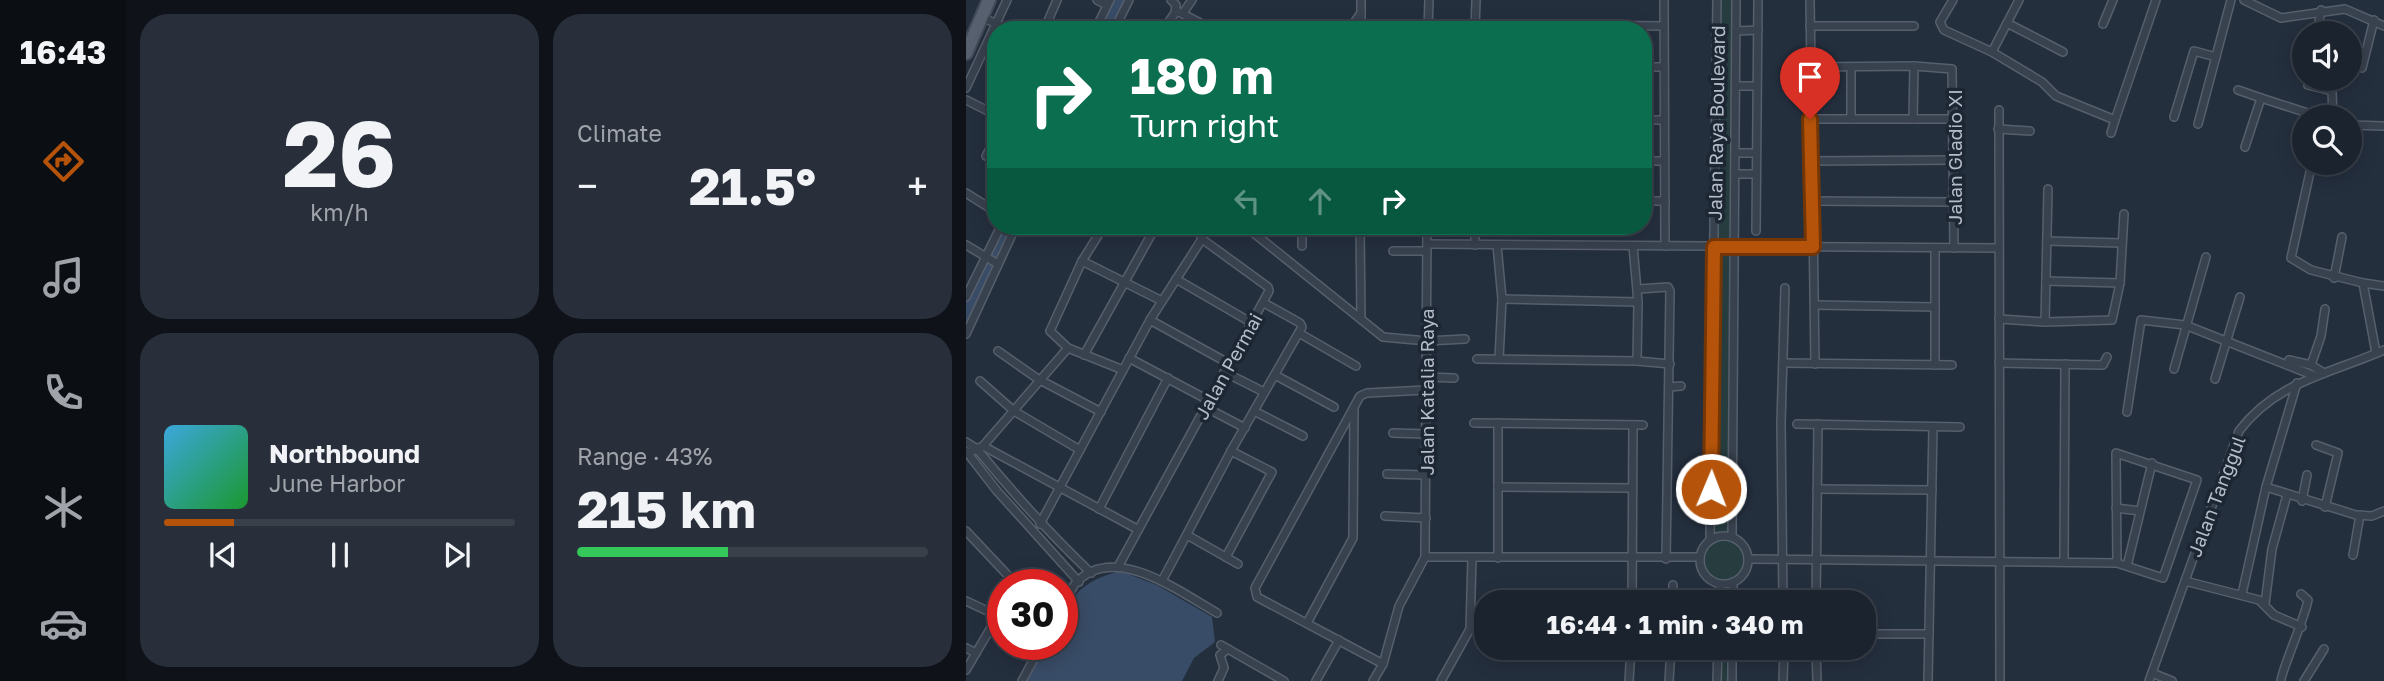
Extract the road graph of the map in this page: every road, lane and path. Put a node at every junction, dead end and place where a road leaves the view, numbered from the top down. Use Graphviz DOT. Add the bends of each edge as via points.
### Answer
graph roads {
  1 [pos="989,0"];
  2 [pos="1007,0"];
  3 [pos="1057,0"];
  4 [pos="1097,0"];
  5 [pos="1129,0"];
  6 [pos="1171,0"];
  7 [pos="1192,0"];
  8 [pos="1361,0"];
  9 [pos="1429,0"];
  10 [pos="1476,0"];
  11 [pos="1664,0"];
  12 [pos="1717,0"];
  13 [pos="1736,0"];
  14 [pos="1758,0"];
  15 [pos="1810,0"];
  16 [pos="1953,0"];
  17 [pos="2019,0"];
  18 [pos="2113,0"];
  19 [pos="2156,0"];
  20 [pos="2231,0"];
  21 [pos="2244,0"];
  22 [pos="1108,3"];
  23 [pos="2320,10"];
  24 [pos="1179,13"];
  25 [pos="1361,13"];
  26 [pos="982,17"];
  27 [pos="2374,20"];
  28 [pos="991,21"];
  29 [pos="998,21"];
  30 [pos="1048,21"];
  31 [pos="1099,21"];
  32 [pos="1118,21"];
  33 [pos="1171,21"];
  34 [pos="1195,21"];
  35 [pos="1355,21"];
  36 [pos="1361,21"];
  37 [pos="1428,21"];
  38 [pos="1475,21"];
  39 [pos="2319,21"];
  40 [pos="2007,23"];
  41 [pos="2103,24"];
  42 [pos="1652,26"];
  43 [pos="1663,26"];
  44 [pos="1810,26"];
  45 [pos="1914,26"];
  46 [pos="2384,26"];
  47 [pos="1758,30"];
  48 [pos="1736,31"];
  49 [pos="987,45"];
  50 [pos="1992,52"];
  51 [pos="2063,52"];
  52 [pos="966,53"];
  53 [pos="2216,57"];
  54 [pos="1914,66"];
  55 [pos="1652,67"];
  56 [pos="1664,67"];
  57 [pos="1810,67"];
  58 [pos="1851,67"];
  59 [pos="2362,68"];
  60 [pos="1736,86"];
  61 [pos="1757,86"];
  62 [pos="966,88"];
  63 [pos="2238,90"];
  64 [pos="2261,98"];
  65 [pos="966,100"];
  66 [pos="2292,108"];
  67 [pos="987,110"];
  68 [pos="1999,110"];
  69 [pos="2174,117"];
  70 [pos="1810,119"];
  71 [pos="1851,119"];
  72 [pos="1913,119"];
  73 [pos="1954,119"];
  74 [pos="1652,120"];
  75 [pos="1664,120"];
  76 [pos="2115,120"];
  77 [pos="2198,124"];
  78 [pos="2362,125"];
  79 [pos="2384,126"];
  80 [pos="1998,129"];
  81 [pos="2029,131"];
  82 [pos="2111,133"];
  83 [pos="2245,147"];
  84 [pos="1735,153"];
  85 [pos="1755,153"];
  86 [pos="1954,160"];
  87 [pos="1652,161"];
  88 [pos="1664,161"];
  89 [pos="1810,161"];
  90 [pos="1735,174"];
  91 [pos="1756,174"];
  92 [pos="2309,175"];
  93 [pos="2048,189"];
  94 [pos="966,193"];
  95 [pos="1652,201"];
  96 [pos="1665,201"];
  97 [pos="1810,201"];
  98 [pos="1954,202"];
  99 [pos="987,206"];
  100 [pos="2124,214"];
  101 [pos="1756,231"];
  102 [pos="997,235"];
  103 [pos="1012,235"];
  104 [pos="1098,235"];
  105 [pos="1151,235"];
  106 [pos="1200,235"];
  107 [pos="1256,235"];
  108 [pos="1302,235"];
  109 [pos="1360,235"];
  110 [pos="1427,235"];
  111 [pos="1475,235"];
  112 [pos="2342,237"];
  113 [pos="1202,239"];
  114 [pos="2047,241"];
  115 [pos="2121,243"];
  116 [pos="966,245"];
  117 [pos="1475,245"];
  118 [pos="1497,245"];
  119 [pos="1302,246"];
  120 [pos="1633,246"];
  121 [pos="1665,246"];
  122 [pos="1714,247"];
  123 [pos="1734,247"];
  124 [pos="1813,247"];
  125 [pos="1427,248"];
  126 [pos="1935,248"];
  127 [pos="1954,248"];
  128 [pos="1998,248"];
  129 [pos="1392,251"];
  130 [pos="986,257"];
  131 [pos="2206,257"];
  132 [pos="1082,261"];
  133 [pos="997,263"];
  134 [pos="2334,278"];
  135 [pos="1175,279"];
  136 [pos="2046,281"];
  137 [pos="1124,282"];
  138 [pos="2363,283"];
  139 [pos="2120,284"];
  140 [pos="2384,286"];
  141 [pos="1784,288"];
  142 [pos="1638,289"];
  143 [pos="966,297"];
  144 [pos="2240,297"];
  145 [pos="1502,299"];
  146 [pos="1162,301"];
  147 [pos="1639,302"];
  148 [pos="1264,303"];
  149 [pos="1815,305"];
  150 [pos="1935,307"];
  151 [pos="2325,309"];
  152 [pos="1361,319"];
  153 [pos="1999,319"];
  154 [pos="1150,320"];
  155 [pos="2045,322"];
  156 [pos="1252,323"];
  157 [pos="2185,326"];
  158 [pos="967,328"];
  159 [pos="1299,333"];
  160 [pos="1465,339"];
  161 [pos="2226,339"];
  162 [pos="1427,341"];
  163 [pos="1068,348"];
  164 [pos="998,351"];
  165 [pos="2380,351"];
  166 [pos="1084,355"];
  167 [pos="2107,357"];
  168 [pos="1129,358"];
  169 [pos="1477,359"];
  170 [pos="1499,359"];
  171 [pos="1637,361"];
  172 [pos="2281,361"];
  173 [pos="1228,363"];
  174 [pos="1783,363"];
  175 [pos="1999,363"];
  176 [pos="1670,364"];
  177 [pos="1815,364"];
  178 [pos="2065,364"];
  179 [pos="1935,365"];
  180 [pos="1952,365"];
  181 [pos="2311,365"];
  182 [pos="1356,366"];
  183 [pos="2174,369"];
  184 [pos="1123,370"];
  185 [pos="1224,372"];
  186 [pos="2320,374"];
  187 [pos="1275,375"];
  188 [pos="1426,377"];
  189 [pos="1168,378"];
  190 [pos="1454,378"];
  191 [pos="1038,379"];
  192 [pos="2215,379"];
  193 [pos="979,381"];
  194 [pos="2297,383"];
  195 [pos="1681,386"];
  196 [pos="1669,387"];
  197 [pos="1426,390"];
  198 [pos="1264,392"];
  199 [pos="1207,403"];
  200 [pos="1334,407"];
  201 [pos="1354,407"];
  202 [pos="1014,411"];
  203 [pos="1254,411"];
  204 [pos="1101,412"];
  205 [pos="2127,412"];
  206 [pos="1474,423"];
  207 [pos="1498,423"];
  208 [pos="1797,424"];
  209 [pos="1818,424"];
  210 [pos="1633,425"];
  211 [pos="1643,425"];
  212 [pos="1933,427"];
  213 [pos="1960,427"];
  214 [pos="1245,428"];
  215 [pos="1393,433"];
  216 [pos="1426,433"];
  217 [pos="1303,436"];
  218 [pos="966,442"];
  219 [pos="2316,445"];
  220 [pos="980,448"];
  221 [pos="1080,450"];
  222 [pos="1231,450"];
  223 [pos="967,452"];
  224 [pos="2152,463"];
  225 [pos="1387,474"];
  226 [pos="1426,475"];
  227 [pos="2307,475"];
  228 [pos="1498,486"];
  229 [pos="1060,487"];
  230 [pos="2266,487"];
  231 [pos="1632,488"];
  232 [pos="1817,489"];
  233 [pos="1931,490"];
  234 [pos="2287,495"];
  235 [pos="2302,501"];
  236 [pos="2325,507"];
  237 [pos="2116,508"];
  238 [pos="1099,509"];
  239 [pos="2140,511"];
  240 [pos="2384,511"];
  241 [pos="2360,515"];
  242 [pos="1385,516"];
  243 [pos="1426,518"];
  244 [pos="1040,524"];
  245 [pos="1137,529"];
  246 [pos="966,531"];
  247 [pos="1187,536"];
  248 [pos="1732,537"];
  249 [pos="1710,540"];
  250 [pos="2353,555"];
  251 [pos="1700,556"];
  252 [pos="1226,557"];
  253 [pos="1425,557"];
  254 [pos="1472,558"];
  255 [pos="1498,558"];
  256 [pos="1632,558"];
  257 [pos="1666,559"];
  258 [pos="1748,559"];
  259 [pos="1783,560"];
  260 [pos="1999,560"];
  261 [pos="1816,561"];
  262 [pos="1930,562"];
  263 [pos="2064,562"];
  264 [pos="2117,562"];
  265 [pos="1238,564"];
  266 [pos="1119,565"];
  267 [pos="2127,566"];
  268 [pos="1002,569"];
  269 [pos="1065,569"];
  270 [pos="1091,573"];
  271 [pos="1162,581"];
  272 [pos="2185,581"];
  273 [pos="1078,582"];
  274 [pos="1733,582"];
  275 [pos="1720,584"];
  276 [pos="1673,585"];
  277 [pos="1632,590"];
  278 [pos="1673,590"];
  279 [pos="1720,590"];
  280 [pos="1733,590"];
  281 [pos="1783,590"];
  282 [pos="1816,590"];
  283 [pos="2242,594"];
  284 [pos="2301,594"];
  285 [pos="966,601"];
  286 [pos="2265,604"];
  287 [pos="987,611"];
  288 [pos="1217,613"];
  289 [pos="1307,623"];
  290 [pos="2302,627"];
  291 [pos="1470,629"];
  292 [pos="1474,629"];
  293 [pos="987,634"];
  294 [pos="1876,634"];
  295 [pos="1929,635"];
  296 [pos="1339,640"];
  297 [pos="966,648"];
  298 [pos="2324,649"];
  299 [pos="976,653"];
  300 [pos="1033,660"];
  301 [pos="1630,660"];
  302 [pos="1671,660"];
  303 [pos="1718,660"];
  304 [pos="1732,660"];
  305 [pos="1784,660"];
  306 [pos="1816,660"];
  307 [pos="1383,664"];
  308 [pos="966,670"];
  309 [pos="2150,677"];
  310 [pos="1279,680"];
  311 [pos="1022,681"];
  312 [pos="1218,681"];
  313 [pos="1316,681"];
  314 [pos="1373,681"];
  315 [pos="1441,681"];
  316 [pos="1629,681"];
  317 [pos="1670,681"];
  318 [pos="1717,681"];
  319 [pos="1732,681"];
  320 [pos="1783,681"];
  321 [pos="1817,681"];
  322 [pos="1928,681"];
  323 [pos="2000,681"];
  324 [pos="2172,681"];
  325 [pos="2281,681"];
  326 [pos="2304,681"];
  1 -- 26 [label="main road"];
  2 -- 29 [label="street"];
  3 -- 30 [label="street"];
  4 -- 22 [label="street"];
  5 -- 32 [label="street"];
  6 -- 24 [label="street"];
  7 -- 24 [label="street"];
  8 -- 25 [label="street"];
  9 -- 37 [label="street"];
  10 -- 38 [label="street"];
  11 -- 43 [label="street"];
  12 -- 122 [label="street, Jalan Raya Boulevard"];
  13 -- 48 [label="street, Jalan Raya Boulevard"];
  14 -- 47 [label="street"];
  15 -- 44 [label="street"];
  16 -- 50 [label="street" via="1940,26"];
  17 -- 40 [label="street"];
  18 -- 41 [label="street"];
  19 -- 76 [label="street"];
  20 -- 53 [label="street"];
  21 -- 23 [label="street" via="2284,19"];
  22 -- 31 [label="street"];
  23 -- 27 [label="street" via="2345,9"];
  23 -- 39 [label="street"];
  24 -- 33 [label="street"];
  24 -- 34 [label="street"];
  25 -- 35 [label="street"];
  25 -- 36 [label="street"];
  26 -- 28 [label="street"];
  26 -- 52 [label="main road"];
  27 -- 46 [label="street"];
  27 -- 59 [label="street"];
  40 -- 50 [label="street"];
  40 -- 51 [label="street"];
  42 -- 43 [label="street"];
  43 -- 56 [label="street"];
  44 -- 45 [label="street"];
  44 -- 57 [label="street"];
  47 -- 48 [label="street"];
  47 -- 61 [label="street"];
  48 -- 60 [label="street, Jalan Raya Boulevard"];
  49 -- 62 [label="street"];
  50 -- 76 [label="street" via="2042,82 2053,95"];
  53 -- 69 [label="street" via="2194,51"];
  53 -- 77 [label="street"];
  54 -- 58 [label="street"];
  54 -- 72 [label="street"];
  54 -- 73 [label="street, Jalan Gladio XI" via="1954,71"];
  55 -- 56 [label="street"];
  56 -- 75 [label="street"];
  57 -- 58 [label="street"];
  57 -- 70 [label="street"];
  58 -- 71 [label="street"];
  60 -- 61 [label="street"];
  60 -- 84 [label="street, Jalan Raya Boulevard"];
  61 -- 85 [label="street"];
  63 -- 64 [label="street"];
  64 -- 66 [label="street"];
  64 -- 83 [label="street"];
  65 -- 67 [label="street"];
  68 -- 80 [label="street"];
  70 -- 71 [label="street"];
  70 -- 89 [label="street"];
  71 -- 72 [label="street"];
  72 -- 73 [label="street"];
  73 -- 86 [label="street, Jalan Gladio XI"];
  74 -- 75 [label="street"];
  75 -- 88 [label="street"];
  76 -- 82 [label="street"];
  78 -- 79 [label="street"];
  80 -- 81 [label="street"];
  80 -- 128 [label="street"];
  84 -- 85 [label="street"];
  84 -- 90 [label="street, Jalan Raya Boulevard"];
  85 -- 91 [label="street"];
  86 -- 89 [label="street"];
  86 -- 98 [label="street, Jalan Gladio XI"];
  87 -- 88 [label="street"];
  88 -- 96 [label="street"];
  89 -- 97 [label="street"];
  90 -- 91 [label="street"];
  90 -- 123 [label="street, Jalan Raya Boulevard"];
  91 -- 101 [label="street"];
  92 -- 134 [label="street" via="2291,258"];
  93 -- 114 [label="street"];
  94 -- 99 [label="street"];
  95 -- 96 [label="street"];
  96 -- 121 [label="street"];
  97 -- 98 [label="street"];
  97 -- 124 [label="street"];
  98 -- 127 [label="street, Jalan Gladio XI"];
  100 -- 115 [label="street"];
  102 -- 130 [label="street"];
  103 -- 133 [label="street"];
  104 -- 132 [label="street"];
  105 -- 137 [label="street"];
  106 -- 113 [label="street, Jalan Permai"];
  107 -- 152 [label="street"];
  108 -- 119 [label="street"];
  109 -- 152 [label="street"];
  110 -- 125 [label="street, Jalan Katalia Raya"];
  111 -- 117 [label="street"];
  112 -- 134 [label="street"];
  113 -- 135 [label="street"];
  113 -- 148 [label="street, Jalan Permai" via="1268,287"];
  114 -- 115 [label="street"];
  114 -- 136 [label="street"];
  115 -- 139 [label="street"];
  116 -- 130 [label="street"];
  117 -- 118 [label="street"];
  117 -- 125 [label="street"];
  118 -- 120 [label="street"];
  118 -- 145 [label="street"];
  120 -- 121 [label="street"];
  120 -- 142 [label="street"];
  121 -- 122 [label="street"];
  122 -- 123 [label="street"];
  122 -- 249 [label="street, Jalan Raya Boulevard"];
  123 -- 124 [label="street"];
  123 -- 248 [label="street, Jalan Raya Boulevard"];
  124 -- 126 [label="street"];
  124 -- 149 [label="street"];
  125 -- 129 [label="street"];
  125 -- 162 [label="street, Jalan Katalia Raya"];
  126 -- 127 [label="street"];
  126 -- 150 [label="street"];
  127 -- 128 [label="street"];
  128 -- 153 [label="street"];
  130 -- 133 [label="street"];
  130 -- 143 [label="street"];
  131 -- 157 [label="street"];
  132 -- 137 [label="street"];
  132 -- 163 [label="street" via="1050,330"];
  133 -- 158 [label="street"];
  134 -- 138 [label="street"];
  135 -- 146 [label="street"];
  135 -- 156 [label="street"];
  136 -- 139 [label="street"];
  136 -- 155 [label="street"];
  137 -- 146 [label="street"];
  137 -- 166 [label="street"];
  138 -- 140 [label="street"];
  138 -- 165 [label="street"];
  139 -- 155 [label="street" via="2112,320"];
  141 -- 174 [label="street"];
  142 -- 147 [label="street"];
  142 -- 176 [label="street" via="1670,290"];
  144 -- 161 [label="street"];
  145 -- 147 [label="street"];
  145 -- 170 [label="street"];
  146 -- 154 [label="street"];
  147 -- 171 [label="street"];
  148 -- 156 [label="street, Jalan Permai"];
  148 -- 159 [label="street" via="1300,323"];
  149 -- 150 [label="street"];
  149 -- 177 [label="street"];
  150 -- 179 [label="street"];
  151 -- 181 [label="street"];
  152 -- 162 [label="street" via="1387,339"];
  153 -- 155 [label="street"];
  153 -- 175 [label="street"];
  154 -- 168 [label="street"];
  154 -- 173 [label="street"];
  156 -- 173 [label="street, Jalan Permai"];
  157 -- 161 [label="street"];
  157 -- 183 [label="street"];
  157 -- 205 [label="street" via="2141,320"];
  159 -- 182 [label="street"];
  159 -- 187 [label="street"];
  160 -- 162 [label="street"];
  161 -- 172 [label="street"];
  161 -- 192 [label="street"];
  162 -- 188 [label="street, Jalan Katalia Raya"];
  163 -- 166 [label="street"];
  163 -- 191 [label="street"];
  164 -- 191 [label="street"];
  165 -- 186 [label="street, Jalan Tanggul"];
  166 -- 184 [label="street"];
  167 -- 178 [label="street" via="2103,365"];
  168 -- 184 [label="street"];
  168 -- 189 [label="street"];
  169 -- 170 [label="street"];
  170 -- 171 [label="street"];
  171 -- 176 [label="street"];
  172 -- 181 [label="street"];
  172 -- 186 [label="street"];
  173 -- 185 [label="street, Jalan Permai"];
  174 -- 177 [label="street"];
  174 -- 259 [label="street"];
  175 -- 178 [label="street"];
  175 -- 260 [label="street"];
  176 -- 196 [label="street"];
  177 -- 179 [label="street"];
  178 -- 263 [label="street"];
  179 -- 180 [label="street"];
  181 -- 186 [label="street"];
  184 -- 204 [label="street"];
  185 -- 198 [label="street"];
  185 -- 199 [label="street, Jalan Permai"];
  186 -- 194 [label="street, Jalan Tanggul"];
  187 -- 198 [label="street"];
  187 -- 200 [label="street"];
  188 -- 190 [label="street"];
  188 -- 197 [label="street, Jalan Katalia Raya"];
  189 -- 199 [label="street"];
  189 -- 238 [label="street"];
  191 -- 202 [label="street"];
  191 -- 204 [label="street"];
  193 -- 202 [label="street"];
  194 -- 230 [label="street"];
  194 -- 272 [label="street, Jalan Tanggul" via="2269,399 2239,431"];
  195 -- 196 [label="street"];
  196 -- 257 [label="street"];
  197 -- 201 [label="street" via="1364,393"];
  197 -- 216 [label="street, Jalan Katalia Raya"];
  198 -- 203 [label="street"];
  199 -- 214 [label="street"];
  199 -- 245 [label="street, Jalan Permai"];
  201 -- 289 [label="street" via="1353,538"];
  201 -- 289 [label="street" via="1255,589 1257,597"];
  202 -- 220 [label="street"];
  202 -- 221 [label="street"];
  203 -- 214 [label="street"];
  203 -- 217 [label="street"];
  204 -- 221 [label="street"];
  206 -- 207 [label="street"];
  207 -- 210 [label="street"];
  207 -- 228 [label="street"];
  208 -- 209 [label="street"];
  209 -- 212 [label="street"];
  209 -- 232 [label="street"];
  210 -- 211 [label="street"];
  210 -- 231 [label="street"];
  212 -- 213 [label="street"];
  212 -- 233 [label="street"];
  214 -- 222 [label="street"];
  215 -- 216 [label="street"];
  216 -- 226 [label="street, Jalan Katalia Raya"];
  218 -- 220 [label="street"];
  219 -- 236 [label="street" via="2337,453"];
  220 -- 223 [label="street"];
  220 -- 229 [label="street"];
  220 -- 244 [label="street"];
  221 -- 229 [label="street"];
  222 -- 247 [label="street"];
  222 -- 252 [label="street" via="1272,472"];
  223 -- 269 [label="street"];
  224 -- 237 [label="street" via="2116,453"];
  224 -- 239 [label="street"];
  224 -- 267 [label="street" via="2198,483 2166,575 2160,578"];
  225 -- 226 [label="street"];
  226 -- 243 [label="street, Jalan Katalia Raya"];
  227 -- 235 [label="street"];
  228 -- 231 [label="street"];
  228 -- 255 [label="street"];
  229 -- 238 [label="street"];
  229 -- 244 [label="street"];
  230 -- 234 [label="street"];
  230 -- 283 [label="street"];
  231 -- 256 [label="street"];
  232 -- 233 [label="street"];
  232 -- 261 [label="street"];
  233 -- 262 [label="street"];
  234 -- 235 [label="street"];
  234 -- 286 [label="street" via="2272,549"];
  235 -- 236 [label="street"];
  236 -- 241 [label="street"];
  237 -- 239 [label="street"];
  237 -- 264 [label="street"];
  238 -- 245 [label="street"];
  239 -- 267 [label="street"];
  240 -- 241 [label="street"];
  241 -- 250 [label="street"];
  242 -- 243 [label="street"];
  243 -- 253 [label="street, Jalan Katalia Raya"];
  244 -- 270 [label="street"];
  245 -- 266 [label="street, Jalan Permai"];
  246 -- 268 [label="street"];
  247 -- 252 [label="street"];
  247 -- 271 [label="street"];
  248 -- 249 [label="street"];
  248 -- 258 [label="street" via="1746,550"];
  249 -- 251 [label="street"];
  251 -- 257 [label="street"];
  251 -- 275 [label="street" via="1701,569"];
  252 -- 265 [label="street"];
  253 -- 254 [label="street"];
  253 -- 307 [label="street" via="1392,622"];
  254 -- 255 [label="street"];
  254 -- 291 [label="street"];
  255 -- 256 [label="street"];
  256 -- 257 [label="street"];
  256 -- 277 [label="street"];
  258 -- 259 [label="street"];
  258 -- 274 [label="street" via="1744,573"];
  259 -- 261 [label="street"];
  259 -- 281 [label="street"];
  260 -- 262 [label="street"];
  260 -- 263 [label="street"];
  260 -- 323 [label="street"];
  261 -- 262 [label="street"];
  261 -- 282 [label="street"];
  262 -- 295 [label="street"];
  263 -- 264 [label="street"];
  264 -- 267 [label="street"];
  266 -- 270 [label="street"];
  266 -- 271 [label="street"];
  270 -- 273 [label="street"];
  271 -- 288 [label="street"];
  272 -- 283 [label="street"];
  272 -- 309 [label="street, Jalan Tanggul"];
  274 -- 275 [label="street"];
  274 -- 280 [label="street"];
  275 -- 279 [label="street"];
  276 -- 278 [label="street"];
  283 -- 286 [label="street"];
  284 -- 290 [label="street" via="2308,600"];
  285 -- 287 [label="street"];
  286 -- 290 [label="street" via="2274,615"];
  289 -- 296 [label="street"];
  290 -- 325 [label="street" via="2281,670"];
  291 -- 292 [label="street"];
  291 -- 315 [label="street"];
  293 -- 299 [label="street"];
  294 -- 295 [label="street"];
  295 -- 322 [label="street"];
  296 -- 307 [label="street"];
  296 -- 313 [label="street"];
  297 -- 299 [label="street"];
  298 -- 326 [label="street"];
  299 -- 308 [label="street"];
  300 -- 311 [label="street"];
  301 -- 316 [label="street"];
  302 -- 317 [label="street"];
  303 -- 318 [label="street"];
  304 -- 319 [label="street"];
  305 -- 320 [label="street"];
  306 -- 321 [label="street"];
  307 -- 314 [label="street"];
  309 -- 324 [label="street"];
  310 -- 312 [label="street" via="1225,647"];
}
